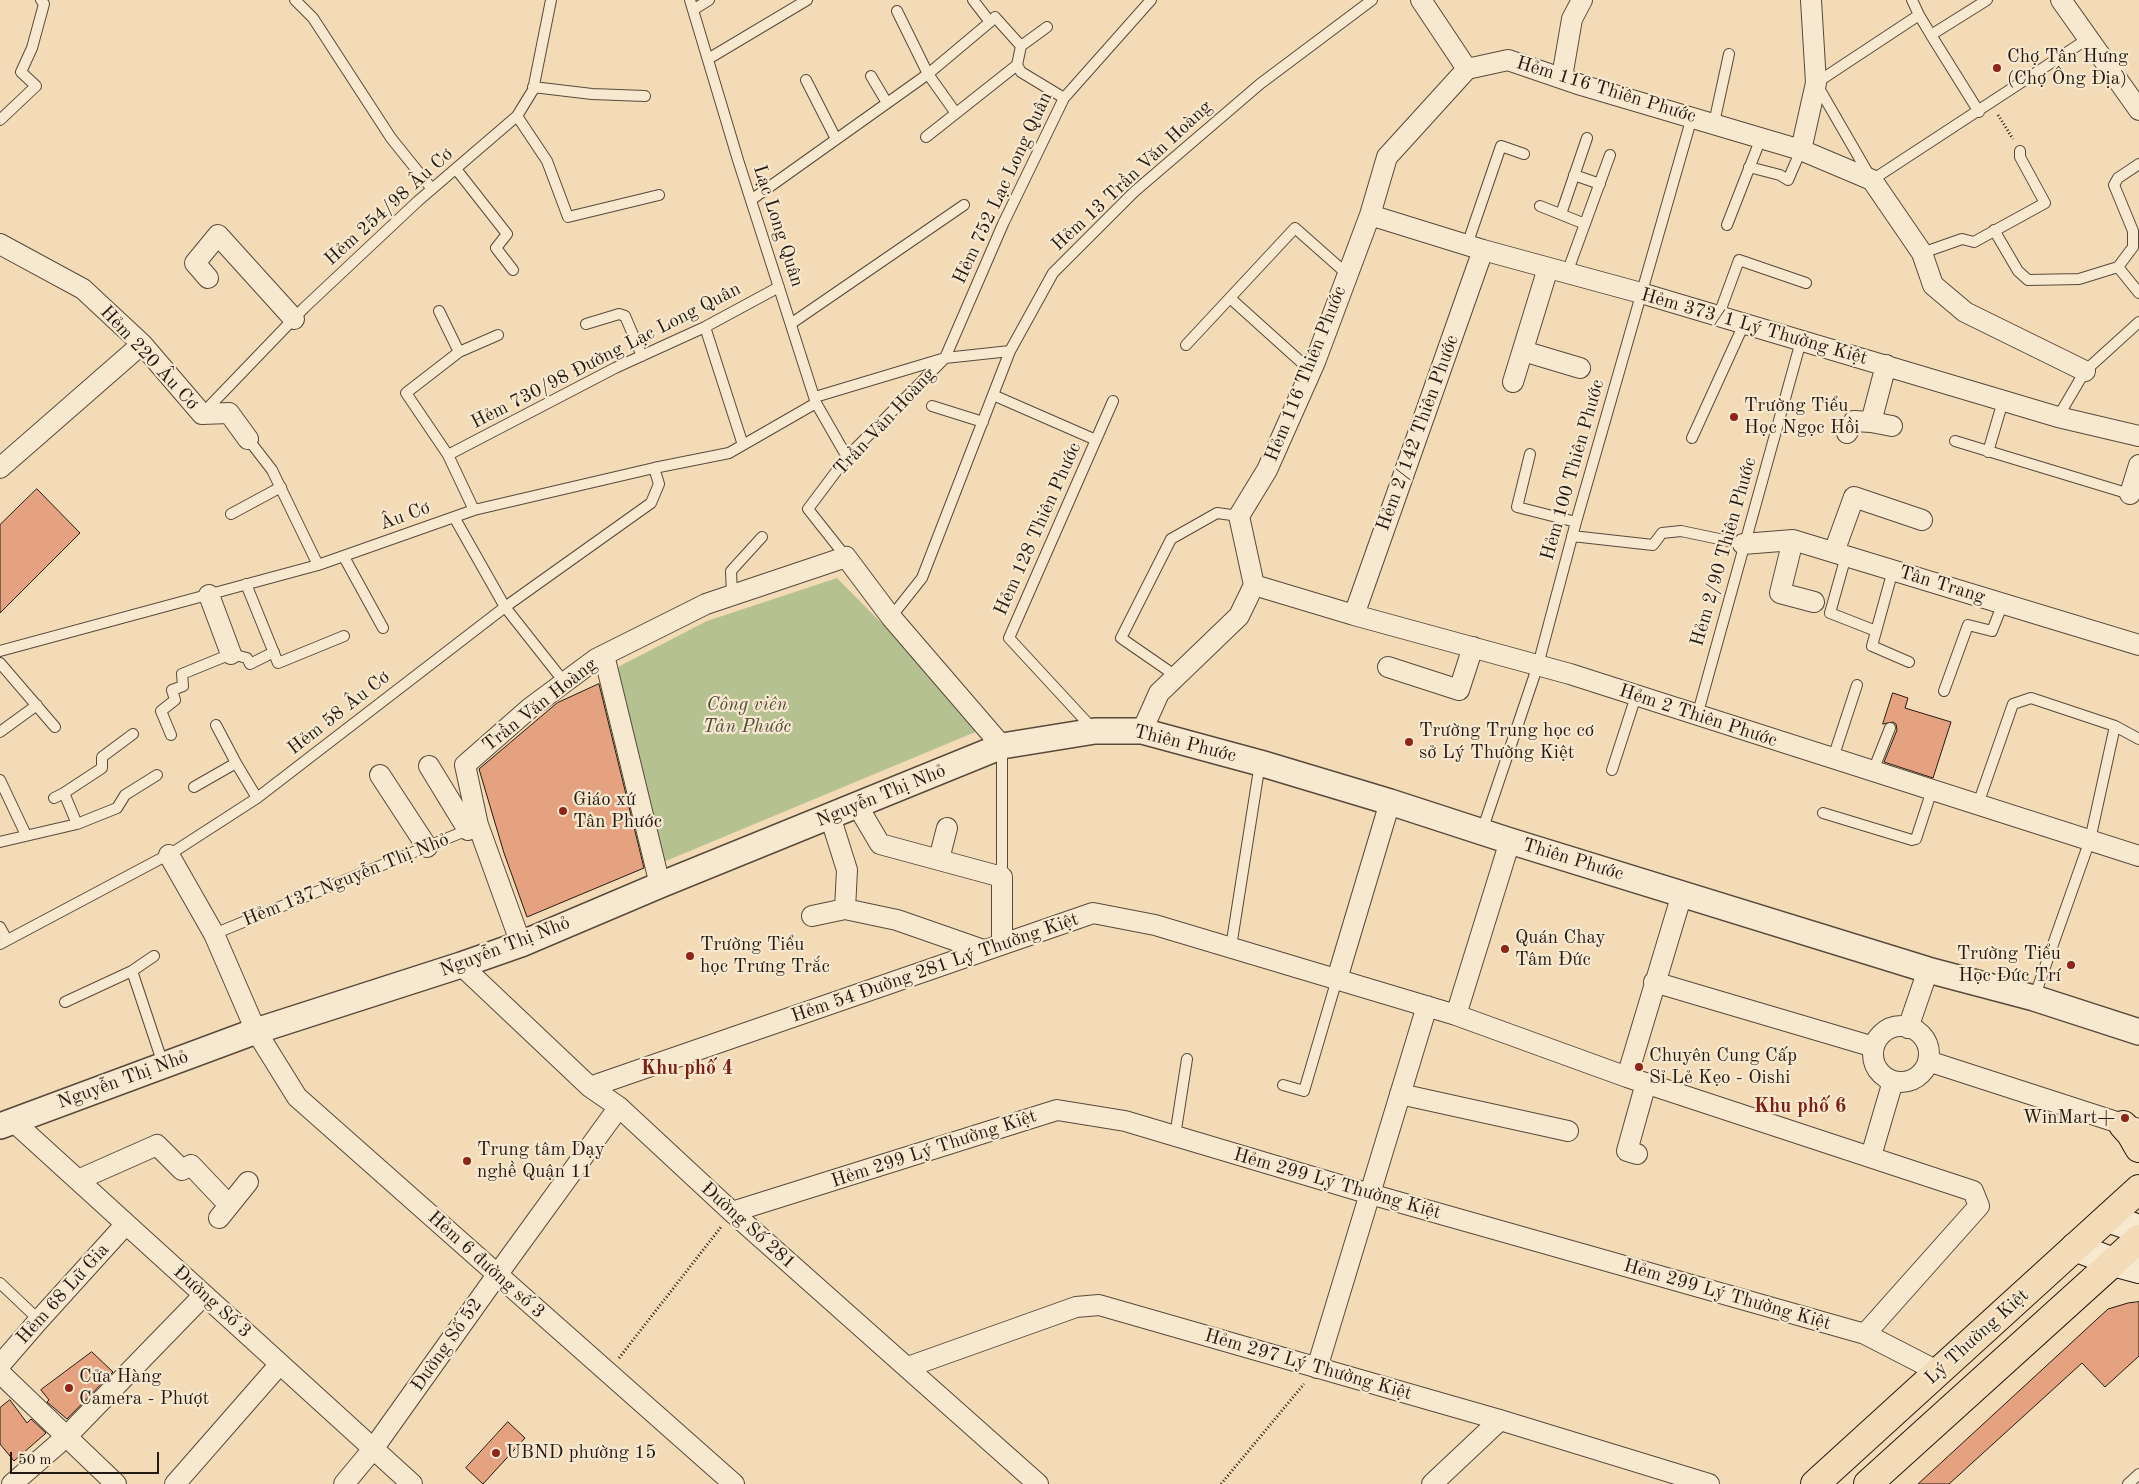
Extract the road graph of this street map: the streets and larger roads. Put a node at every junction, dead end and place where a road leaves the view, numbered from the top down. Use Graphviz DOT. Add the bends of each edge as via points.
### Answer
graph roads {
  1 [pos="1421,0"];
  2 [pos="1582,0"];
  3 [pos="1811,0"];
  4 [pos="2062,0"];
  5 [pos="1468,69"];
  6 [pos="1562,78"];
  7 [pos="2139,110"];
  8 [pos="1801,150"];
  9 [pos="1370,215"];
  10 [pos="0,244"];
  11 [pos="1475,248"];
  12 [pos="1558,271"];
  13 [pos="208,278"];
  14 [pos="294,319"];
  15 [pos="142,344"];
  16 [pos="1523,351"];
  17 [pos="1886,365"];
  18 [pos="1580,368"];
  19 [pos="2085,371"];
  20 [pos="1514,382"];
  21 [pos="1871,422"];
  22 [pos="1892,426"];
  23 [pos="1847,433"];
  24 [pos="2139,436"];
  25 [pos="248,439"];
  26 [pos="2139,466"];
  27 [pos="0,468"];
  28 [pos="2135,496"];
  29 [pos="1922,520"];
  30 [pos="1793,540"];
  31 [pos="1744,544"];
  32 [pos="1840,554"];
  33 [pos="1254,585"];
  34 [pos="209,595"];
  35 [pos="1814,602"];
  36 [pos="1354,615"];
  37 [pos="2139,645"];
  38 [pos="1473,647"];
  39 [pos="231,654"];
  40 [pos="604,656"];
  41 [pos="1388,667"];
  42 [pos="1142,730"];
  43 [pos="1002,746"];
  44 [pos="429,766"];
  45 [pos="380,774"];
  46 [pos="1390,802"];
  47 [pos="857,805"];
  48 [pos="830,816"];
  49 [pos="473,828"];
  50 [pos="947,828"];
  51 [pos="1510,841"];
  52 [pos="427,847"];
  53 [pos="169,855"];
  54 [pos="2139,856"];
  55 [pos="939,859"];
  56 [pos="660,885"];
  57 [pos="1682,894"];
  58 [pos="845,909"];
  59 [pos="812,916"];
  60 [pos="1002,943"];
  61 [pos="521,944"];
  62 [pos="983,950"];
  63 [pos="461,965"];
  64 [pos="1928,970"];
  65 [pos="1337,979"];
  66 [pos="1654,982"];
  67 [pos="1427,1006"];
  68 [pos="1456,1015"];
  69 [pos="2136,1026"];
  70 [pos="1908,1028"];
  71 [pos="256,1031"];
  72 [pos="1874,1047"];
  73 [pos="1928,1061"];
  74 [pos="1627,1077"];
  75 [pos="1893,1081"];
  76 [pos="1646,1083"];
  77 [pos="590,1087"];
  78 [pos="1400,1094"];
  79 [pos="619,1107"];
  80 [pos="6,1123"];
  81 [pos="2131,1127"];
  82 [pos="1568,1131"];
  83 [pos="2139,1148"];
  84 [pos="1637,1154"];
  85 [pos="1871,1156"];
  86 [pos="78,1180"];
  87 [pos="248,1182"];
  88 [pos="2139,1189"];
  89 [pos="1370,1194"];
  90 [pos="732,1212"];
  91 [pos="2108,1218"];
  92 [pos="126,1224"];
  93 [pos="2139,1229"];
  94 [pos="2139,1239"];
  95 [pos="2075,1247"];
  96 [pos="2126,1266"];
  97 [pos="496,1275"];
  98 [pos="204,1295"];
  99 [pos="1865,1334"];
  100 [pos="280,1364"];
  101 [pos="0,1365"];
  102 [pos="908,1367"];
  103 [pos="1318,1368"];
  104 [pos="0,1372"];
  105 [pos="1938,1372"];
  106 [pos="1500,1420"];
  107 [pos="67,1436"];
  108 [pos="373,1449"];
  109 [pos="12,1484"];
  110 [pos="116,1484"];
  111 [pos="175,1484"];
  112 [pos="344,1484"];
  113 [pos="412,1484"];
  114 [pos="734,1484"];
  115 [pos="1038,1484"];
  116 [pos="1432,1484"];
  117 [pos="1709,1484"];
  118 [pos="1814,1484"];
  119 [pos="1868,1484"];
  1 -- 5 [label="street"];
  2 -- 6 [label="street" via="1572,19"];
  3 -- 8 [label="street" via="1816,84"];
  4 -- 7 [label="street"];
  5 -- 6 [label="street, Hẻm 116 Thiên Phước" via="1508,60"];
  5 -- 9 [label="street, Hẻm 116 Thiên Phước" via="1387,157"];
  6 -- 8 [label="street, Hẻm 116 Thiên Phước"];
  8 -- 19 [label="street, Hẻm 116 Thiên Phước" via="1872,180 1922,254 1933,285 1965,312"];
  9 -- 11 [label="street, Hẻm 373/1 Lý Thường Kiệt"];
  9 -- 33 [label="street, Hẻm 116 Thiên Phước" via="1311,371 1267,470 1239,516"];
  10 -- 15 [label="street, Hẻm 220 Âu Cơ" via="83,289"];
  11 -- 12 [label="street, Hẻm 373/1 Lý Thường Kiệt"];
  11 -- 36 [label="street, Hẻm 2/142 Thiên Phước"];
  12 -- 16 [label="street"];
  12 -- 17 [label="street, Hẻm 373/1 Lý Thường Kiệt"];
  13 -- 14 [label="street" via="195,263 218,235"];
  15 -- 25 [label="street, Hẻm 220 Âu Cơ" via="202,414 229,413"];
  15 -- 27 [label="street"];
  16 -- 18 [label="street"];
  16 -- 20 [label="street"];
  17 -- 21 [label="street"];
  17 -- 24 [label="street, Hẻm 373/1 Lý Thường Kiệt" via="2058,417"];
  21 -- 22 [label="street"];
  21 -- 23 [label="street" via="1854,421"];
  26 -- 28 [label="street"];
  29 -- 32 [label="street" via="1854,497"];
  30 -- 31 [label="street, Tân Trang"];
  30 -- 32 [label="street, Tân Trang"];
  30 -- 35 [label="street" via="1780,593"];
  32 -- 37 [label="street, Tân Trang"];
  33 -- 36 [label="street, Hẻm 2 Thiên Phước"];
  33 -- 42 [label="street" via="1239,616 1159,693"];
  34 -- 39 [label="street"];
  36 -- 38 [label="street, Hẻm 2 Thiên Phước"];
  38 -- 41 [label="street" via="1458,690"];
  38 -- 54 [label="street, Hẻm 2 Thiên Phước"];
  40 -- 43 [label="street, Trần Văn Hoàng" via="706,604 846,557 891,617"];
  40 -- 49 [label="street, Trần Văn Hoàng" via="530,708 465,765"];
  40 -- 56 [label="street"];
  42 -- 43 [label="street, Thiên Phước" via="1095,731"];
  42 -- 46 [label="street, Thiên Phước"];
  43 -- 47 [label="street, Nguyễn Thị Nhỏ"];
  44 -- 49 [label="street"];
  45 -- 52 [label="street"];
  46 -- 51 [label="street, Thiên Phước"];
  46 -- 65 [label="street"];
  47 -- 48 [label="street, Nguyễn Thị Nhỏ"];
  47 -- 55 [label="street" via="880,844"];
  48 -- 56 [label="street, Nguyễn Thị Nhỏ"];
  48 -- 58 [label="street" via="847,870"];
  49 -- 61 [label="street, Trần Văn Hoàng"];
  50 -- 55 [label="street"];
  51 -- 57 [label="street, Thiên Phước"];
  51 -- 68 [label="street"];
  53 -- 71 [label="street" via="214,934"];
  55 -- 60 [label="street" via="1002,877"];
  56 -- 61 [label="street, Nguyễn Thị Nhỏ"];
  57 -- 64 [label="street, Thiên Phước"];
  57 -- 66 [label="street"];
  58 -- 59 [label="street"];
  58 -- 62 [label="street" via="897,920"];
  60 -- 62 [label="street, Hẻm 54 Đường 281 Lý Thường Kiệt"];
  60 -- 65 [label="street, Hẻm 54 Đường 281 Lý Thường Kiệt" via="1093,914 1155,925"];
  61 -- 63 [label="street, Nguyễn Thị Nhỏ"];
  62 -- 77 [label="street, Hẻm 54 Đường 281 Lý Thường Kiệt"];
  63 -- 71 [label="street, Nguyễn Thị Nhỏ"];
  63 -- 77 [label="street, Đường Số 281"];
  64 -- 69 [label="street, Thiên Phước"];
  64 -- 70 [label="street"];
  65 -- 67 [label="street, Hẻm 54 Đường 281 Lý Thường Kiệt"];
  66 -- 72 [label="street"];
  66 -- 74 [label="street"];
  67 -- 68 [label="street, Hẻm 54 Đường 281 Lý Thường Kiệt"];
  67 -- 78 [label="street"];
  68 -- 74 [label="street, Hẻm 54 Đường 281 Lý Thường Kiệt"];
  70 -- 72 [label="street" via="1891,1028 1883,1033"];
  70 -- 73 [label="street" via="1916,1031 1927,1044"];
  71 -- 80 [label="street, Nguyễn Thị Nhỏ"];
  71 -- 97 [label="street, Hẻm 6 đường số 3" via="297,1098"];
  72 -- 75 [label="street" via="1875,1064"];
  73 -- 75 [label="street" via="1918,1076 1910,1081"];
  73 -- 81 [label="street"];
  74 -- 76 [label="street, Hẻm 54 Đường 281 Lý Thường Kiệt"];
  75 -- 85 [label="street"];
  76 -- 84 [label="street" via="1627,1151"];
  76 -- 85 [label="street, Hẻm 54 Đường 281 Lý Thường Kiệt"];
  77 -- 79 [label="street, Đường Số 281"];
  78 -- 82 [label="street"];
  78 -- 89 [label="street"];
  79 -- 90 [label="street, Đường Số 281"];
  79 -- 97 [label="street, Đường Số 52"];
  80 -- 86 [label="street, Đường Số 3"];
  81 -- 83 [label="main road"];
  85 -- 99 [label="street, Hẻm 54 Đường 281 Lý Thường Kiệt" via="1973,1191 1979,1206"];
  86 -- 87 [label="street" via="157,1145 182,1170 192,1165 224,1211"];
  86 -- 92 [label="street, Đường Số 3"];
  88 -- 91 [label="main road, Lý Thường Kiệt"];
  89 -- 90 [label="street, Hẻm 299 Lý Thường Kiệt" via="1125,1121 1057,1110"];
  89 -- 99 [label="street, Hẻm 299 Lý Thường Kiệt"];
  89 -- 103 [label="street"];
  90 -- 102 [label="street, Đường Số 281"];
  91 -- 93 [label="main road"];
  91 -- 95 [label="main road, Lý Thường Kiệt"];
  92 -- 98 [label="street, Đường Số 3"];
  92 -- 101 [label="street, Hẻm 68 Lữ Gia"];
  94 -- 96 [label="main road, Lý Thường Kiệt"];
  95 -- 96 [label="main road"];
  95 -- 105 [label="main road, Lý Thường Kiệt"];
  96 -- 119 [label="main road, Lý Thường Kiệt"];
  97 -- 108 [label="street, Đường Số 52"];
  97 -- 114 [label="street, Hẻm 6 đường số 3"];
  98 -- 100 [label="street, Đường Số 3"];
  98 -- 107 [label="street"];
  99 -- 105 [label="street, Hẻm 299 Lý Thường Kiệt"];
  100 -- 108 [label="street, Đường Số 3"];
  100 -- 111 [label="street"];
  102 -- 103 [label="street, Hẻm 297 Lý Thường Kiệt" via="1076,1307 1099,1304"];
  102 -- 115 [label="street, Đường Số 281"];
  103 -- 106 [label="street, Hẻm 297 Lý Thường Kiệt"];
  104 -- 107 [label="street"];
  105 -- 118 [label="main road, Lý Thường Kiệt"];
  106 -- 116 [label="street"];
  106 -- 117 [label="street, Hẻm 297 Lý Thường Kiệt"];
  107 -- 109 [label="street"];
  107 -- 110 [label="street"];
  108 -- 112 [label="street, Đường Số 52"];
  108 -- 113 [label="street, Đường Số 3"];
}
